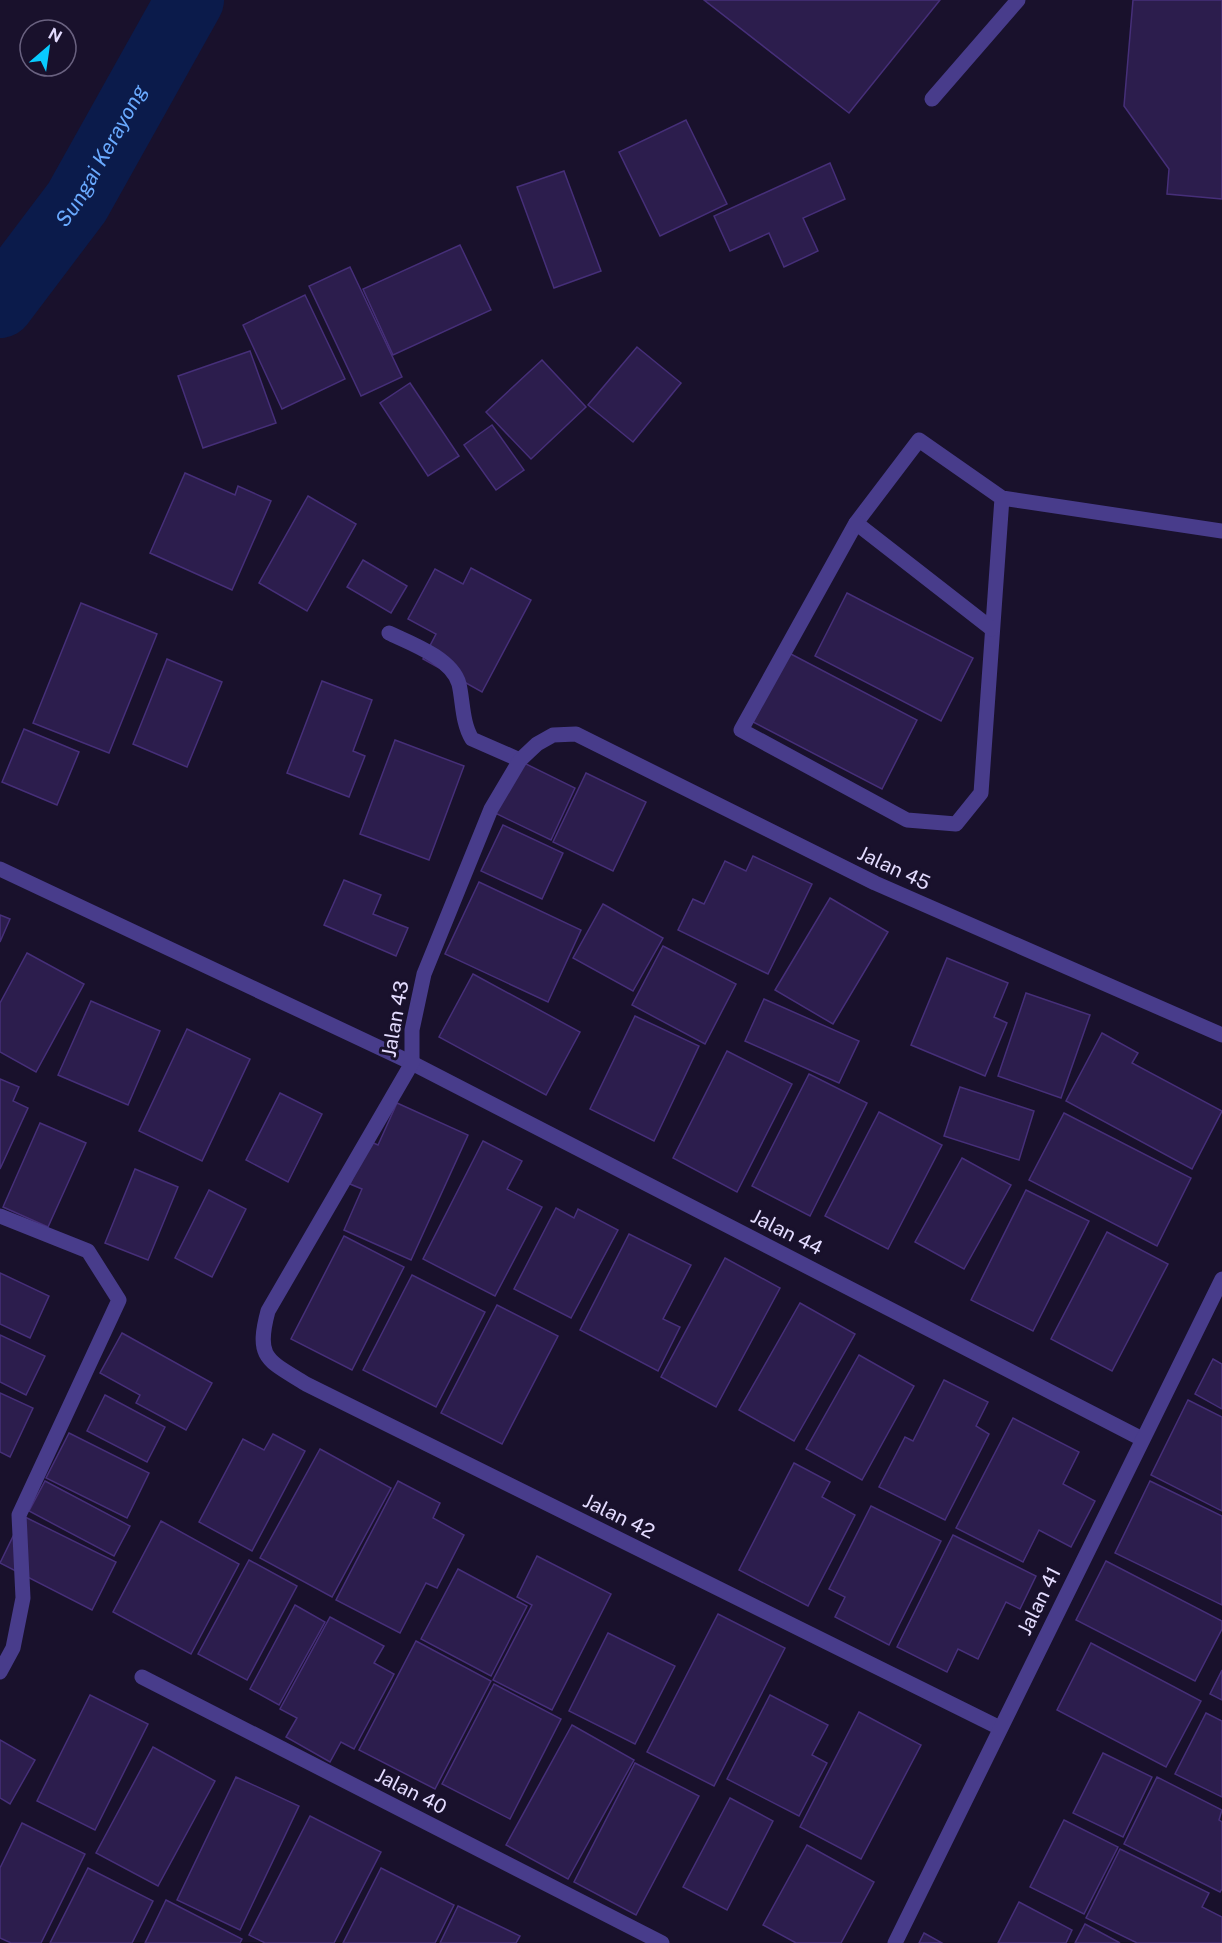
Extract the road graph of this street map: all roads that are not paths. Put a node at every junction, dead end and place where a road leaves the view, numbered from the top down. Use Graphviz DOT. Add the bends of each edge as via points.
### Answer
graph roads {
  1 [pos="1018,0"];
  2 [pos="932,99"];
  3 [pos="1002,498"];
  4 [pos="856,523"];
  5 [pos="1222,531"];
  6 [pos="992,629"];
  7 [pos="388,633"];
  8 [pos="553,735"];
  9 [pos="520,760"];
  10 [pos="0,869"];
  11 [pos="1222,1035"];
  12 [pos="412,1063"];
  13 [pos="0,1216"];
  14 [pos="1222,1279"];
  15 [pos="268,1311"];
  16 [pos="1142,1439"];
  17 [pos="0,1672"];
  18 [pos="142,1677"];
  19 [pos="1000,1728"];
  20 [pos="662,1943"];
  21 [pos="895,1943"];
  1 -- 2 [label="street"];
  3 -- 4 [label="street" via="920,440"];
  3 -- 5 [label="street"];
  3 -- 6 [label="street"];
  4 -- 6 [label="street"];
  4 -- 6 [label="street" via="741,730 907,820 956,824 981,793"];
  7 -- 9 [label="street" via="428,652 449,668 458,681 472,739"];
  8 -- 9 [label="street, Jalan 43"];
  8 -- 11 [label="street, Jalan 45" via="576,734 875,883"];
  9 -- 12 [label="street, Jalan 43" via="491,809 433,949 417,1001"];
  10 -- 12 [label="street, Jalan 44"];
  12 -- 15 [label="street, Jalan 43"];
  12 -- 16 [label="street, Jalan 44"];
  13 -- 17 [label="street" via="88,1251 119,1300 19,1515 23,1598 13,1648"];
  14 -- 16 [label="street, Jalan 41"];
  15 -- 19 [label="street, Jalan 42" via="262,1347 270,1361 306,1384"];
  16 -- 19 [label="street, Jalan 41"];
  18 -- 20 [label="street, Jalan 40"];
  19 -- 21 [label="street, Jalan 41"];
}
